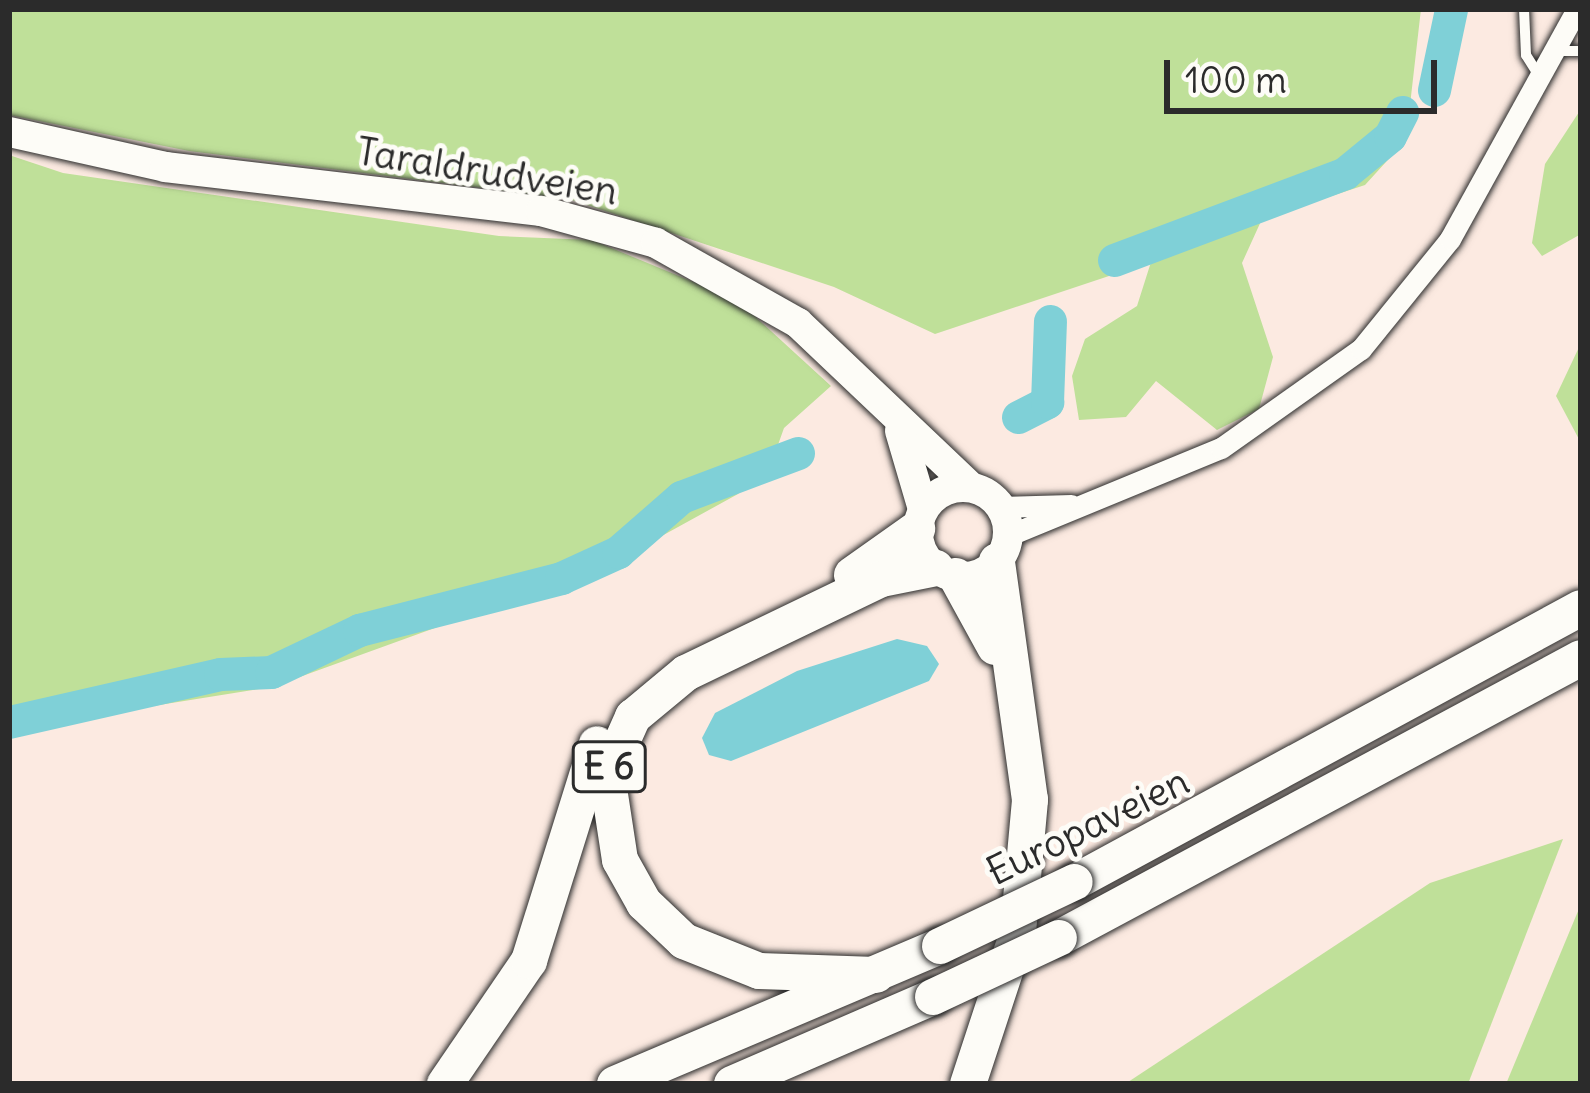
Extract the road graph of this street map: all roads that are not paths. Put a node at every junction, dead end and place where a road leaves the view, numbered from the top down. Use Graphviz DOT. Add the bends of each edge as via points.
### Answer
graph roads {
  1 [pos="1524,9"];
  2 [pos="1577,9"];
  3 [pos="1556,51"];
  4 [pos="1581,52"];
  5 [pos="1541,78"];
  6 [pos="9,132"];
  7 [pos="895,420"];
  8 [pos="971,487"];
  9 [pos="920,519"];
  10 [pos="1002,534"];
  11 [pos="946,572"];
  12 [pos="1581,608"];
  13 [pos="1581,658"];
  14 [pos="876,975"];
  15 [pos="445,1084"];
  16 [pos="615,1084"];
  17 [pos="732,1084"];
  18 [pos="958,1084"];
  19 [pos="968,1084"];
  1 -- 5 [label="lane" via="1526,55"];
  2 -- 3 [label="street"];
  3 -- 4 [label="lane"];
  3 -- 5 [label="street"];
  5 -- 10 [label="street" via="1440,255 1361,349 1221,448"];
  6 -- 7 [label="main road, Taraldrudveien" via="134,162 519,208 632,234 775,307"];
  7 -- 8 [label="main road, Taraldrudveien"];
  7 -- 9 [label="main road, Taraldrudveien"];
  8 -- 9 [label="main road" via="944,491"];
  8 -- 10 [label="main road, Taraldrudveien"];
  9 -- 11 [label="main road, Taraldrudveien"];
  9 -- 15 [label="highway, E 6" via="862,570 678,659 621,704 588,767 529,961"];
  10 -- 11 [label="main road"];
  10 -- 19 [label="highway" via="1030,800 1018,932"];
  11 -- 14 [label="highway, E 6" via="870,584 686,674 633,717 607,775 620,860 644,903 684,941 758,971"];
  11 -- 18 [label="highway" via="1001,662 1017,789 1010,916"];
  12 -- 14 [label="highway, Europaveien / E 6, bridge" via="1075,882"];
  13 -- 17 [label="highway, bridge" via="1059,938"];
  14 -- 16 [label="highway, Europaveien / E 6"];
}
